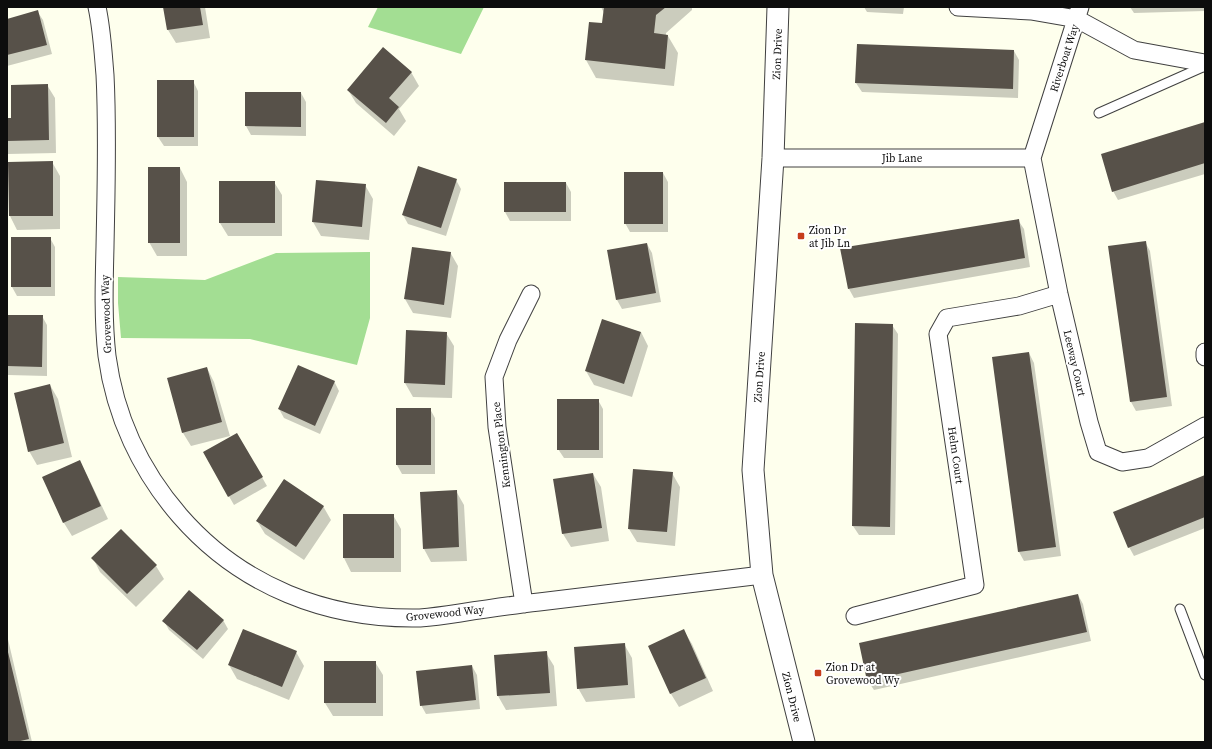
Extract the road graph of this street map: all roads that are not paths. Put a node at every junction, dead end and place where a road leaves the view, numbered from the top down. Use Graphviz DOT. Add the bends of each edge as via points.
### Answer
graph roads {
  1 [pos="97,7"];
  2 [pos="778,7"];
  3 [pos="958,7"];
  4 [pos="1078,13"];
  5 [pos="1205,64"];
  6 [pos="1099,114"];
  7 [pos="773,158"];
  8 [pos="1032,158"];
  9 [pos="532,294"];
  10 [pos="1059,294"];
  11 [pos="1205,352"];
  12 [pos="1205,357"];
  13 [pos="1205,426"];
  14 [pos="762,575"];
  15 [pos="524,604"];
  16 [pos="1180,609"];
  17 [pos="855,616"];
  18 [pos="1205,675"];
  19 [pos="804,742"];
  1 -- 15 [label="street, Grovewood Way" via="102,30 106,100 104,277 107,358 126,430 143,465 164,498 192,530 249,575 284,593 316,605 354,614 388,618 423,618"];
  2 -- 7 [label="street, Zion Drive"];
  3 -- 4 [label="street"];
  4 -- 5 [label="street, Riverboat Way" via="1134,50"];
  4 -- 8 [label="street, Riverboat Way"];
  5 -- 6 [label="lane"];
  7 -- 8 [label="street, Jib Lane"];
  7 -- 14 [label="street, Zion Drive" via="754,470"];
  8 -- 10 [label="street, Leeway Court"];
  9 -- 15 [label="street, Kennington Place" via="508,340 494,377 497,427"];
  10 -- 13 [label="street, Leeway Court" via="1098,452 1122,462 1148,458"];
  10 -- 17 [label="street, Helm Court" via="1019,306 947,318 938,334 975,585"];
  11 -- 12 [label="street"];
  14 -- 15 [label="street, Grovewood Way"];
  14 -- 19 [label="street, Zion Drive"];
  16 -- 18 [label="lane"];
}
